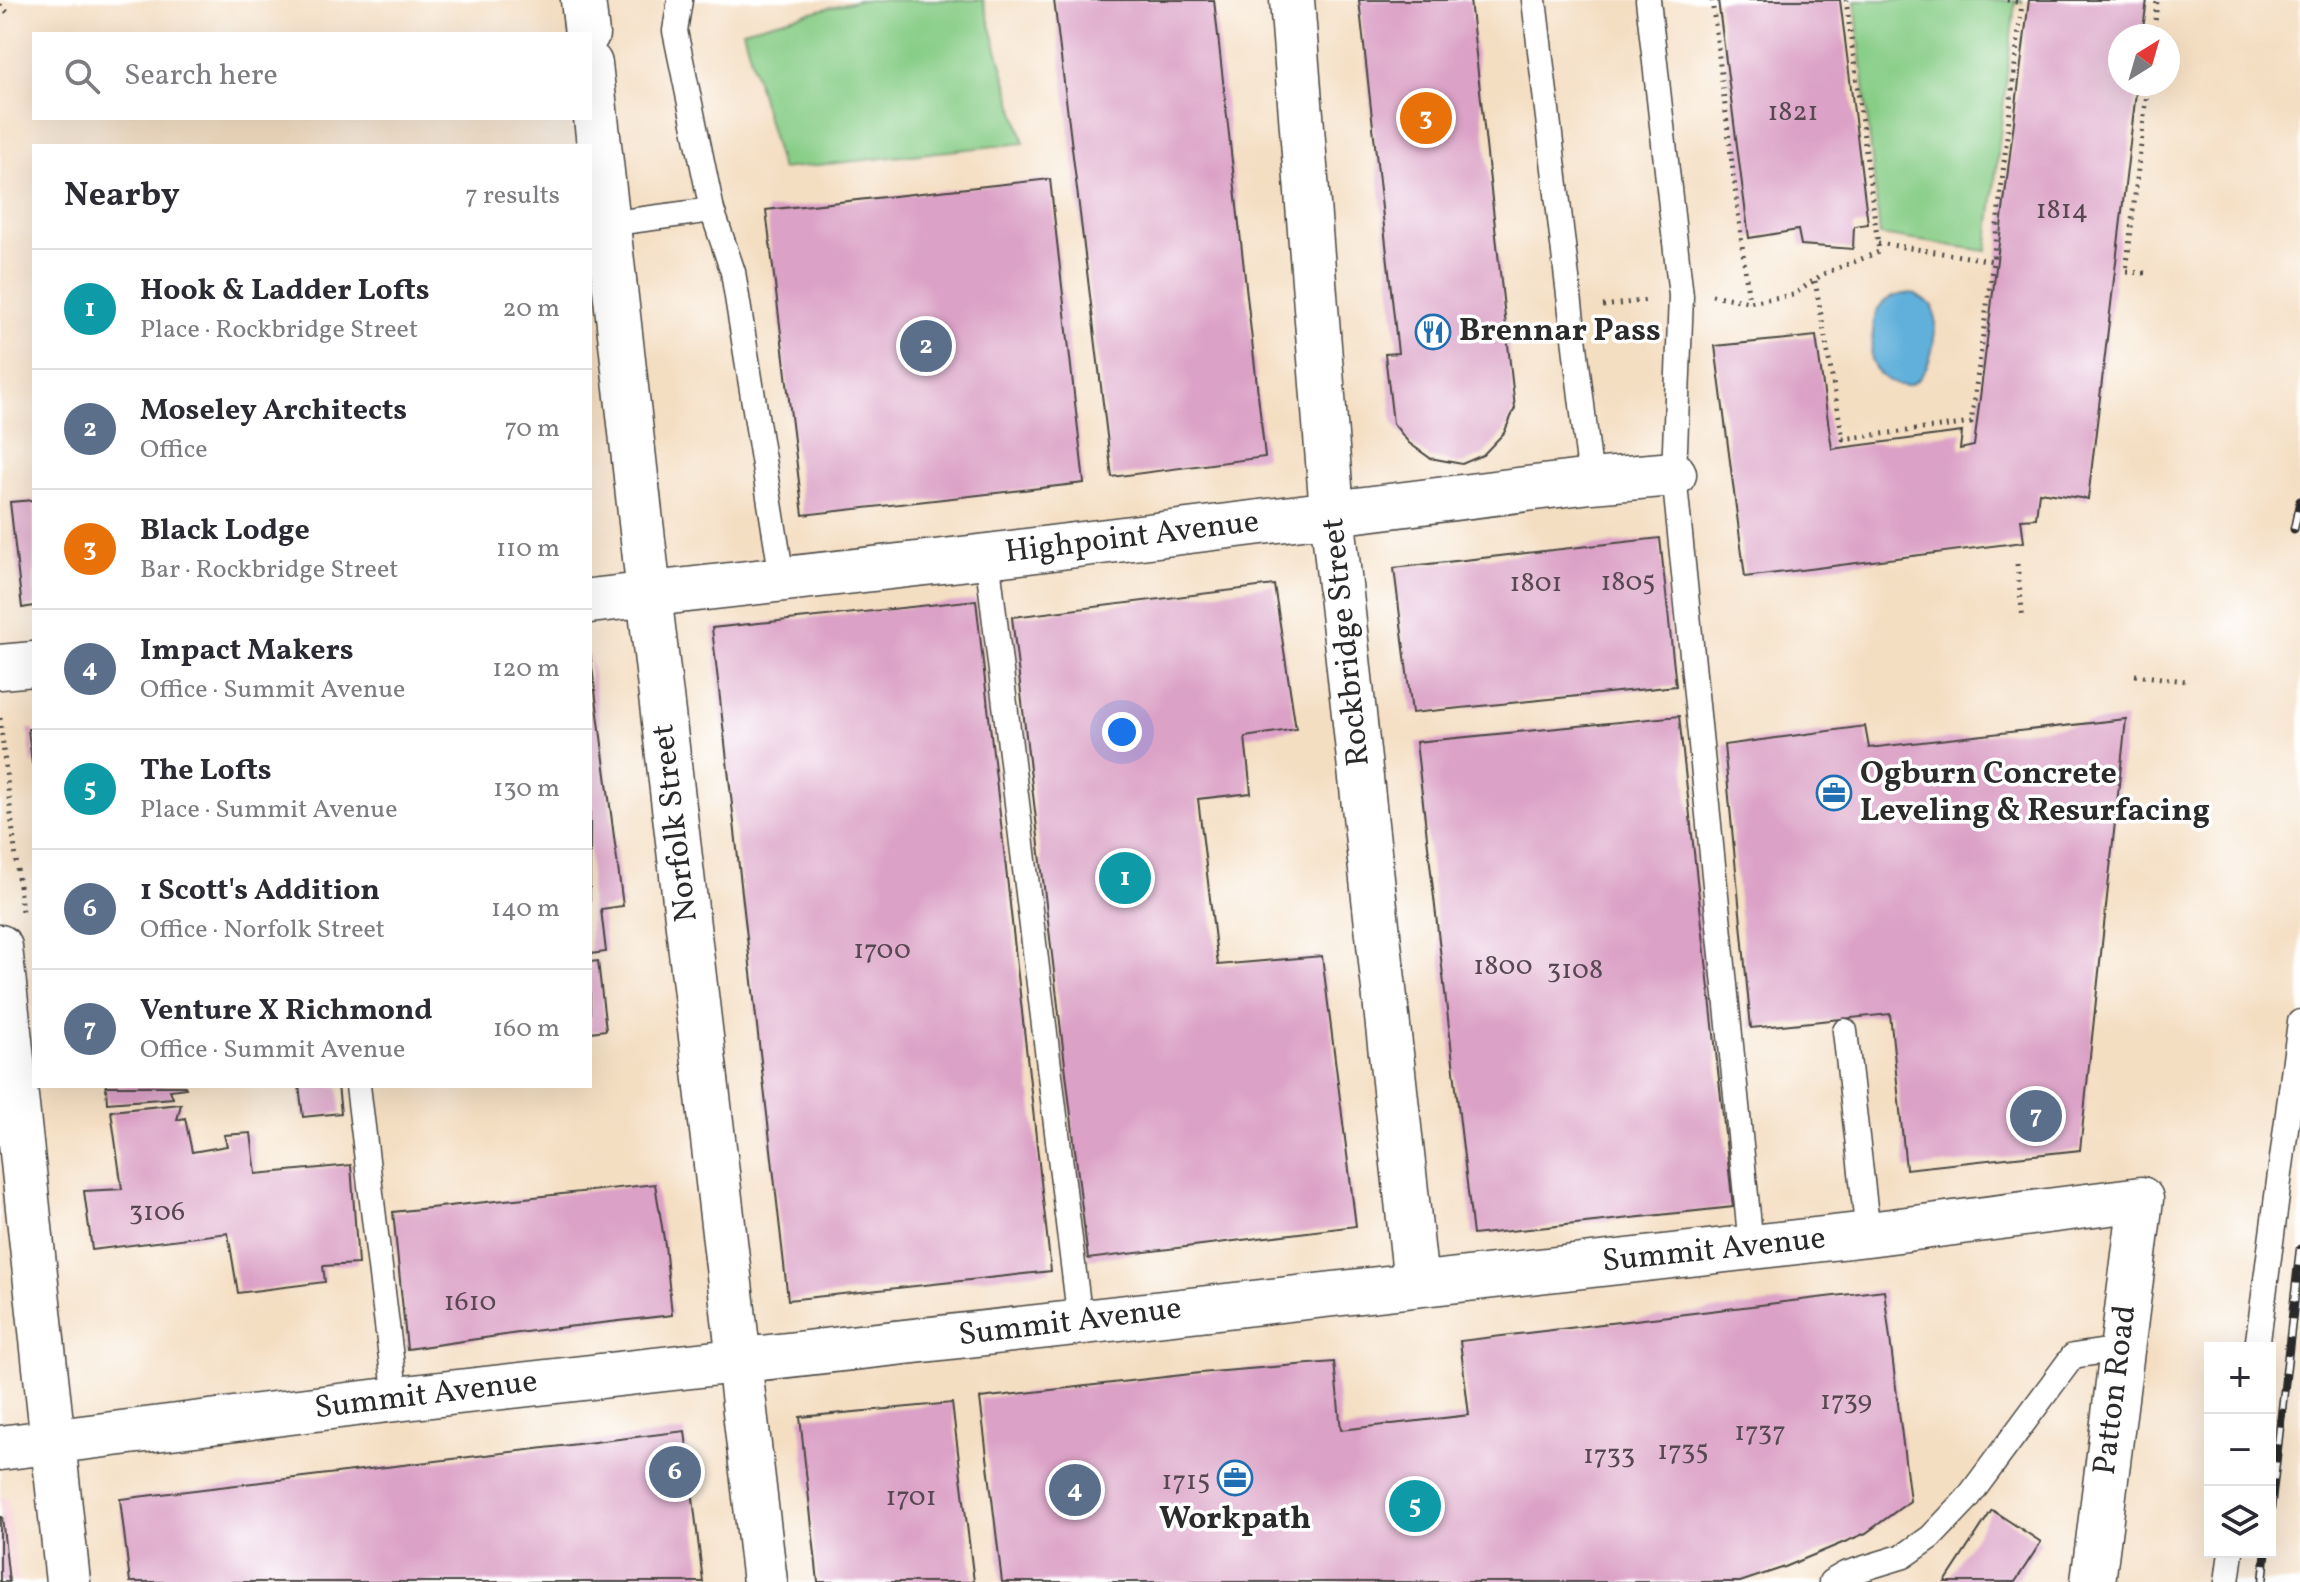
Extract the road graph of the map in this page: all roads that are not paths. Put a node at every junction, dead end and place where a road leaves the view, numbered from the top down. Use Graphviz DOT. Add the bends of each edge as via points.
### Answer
graph roads {
  1 [pos="583,0"];
  2 [pos="680,0"];
  3 [pos="1292,0"];
  4 [pos="1534,0"];
  5 [pos="1648,0"];
  6 [pos="587,32"];
  7 [pos="592,83"];
  8 [pos="712,210"];
  9 [pos="607,224"];
  10 [pos="1674,474"];
  11 [pos="1591,481"];
  12 [pos="1332,512"];
  13 [pos="987,556"];
  14 [pos="782,578"];
  15 [pos="649,594"];
  16 [pos="592,601"];
  17 [pos="32,664"];
  18 [pos="0,667"];
  19 [pos="11,931"];
  20 [pos="2300,1022"];
  21 [pos="1845,1031"];
  22 [pos="358,1088"];
  23 [pos="2141,1199"];
  24 [pos="1868,1234"];
  25 [pos="1751,1246"];
  26 [pos="1416,1283"];
  27 [pos="1080,1322"];
  28 [pos="2258,1342"];
  29 [pos="2120,1349"];
  30 [pos="740,1361"];
  31 [pos="396,1399"];
  32 [pos="52,1442"];
  33 [pos="0,1448"];
  34 [pos="2230,1558"];
  35 [pos="68,1582"];
  36 [pos="765,1582"];
  37 [pos="1831,1582"];
  38 [pos="2093,1582"];
  39 [pos="2227,1582"];
  1 -- 6 [label="street"];
  2 -- 8 [label="lane" via="675,31"];
  3 -- 12 [label="street, Rockbridge Street"];
  4 -- 11 [label="lane"];
  5 -- 10 [label="lane" via="1681,296"];
  7 -- 9 [label="street, Norfolk Street"];
  8 -- 9 [label="lane"];
  8 -- 14 [label="lane" via="733,272"];
  9 -- 15 [label="street, Norfolk Street"];
  10 -- 11 [label="street, Highpoint Avenue"];
  10 -- 25 [label="lane"];
  11 -- 12 [label="street, Highpoint Avenue"];
  12 -- 13 [label="street, Highpoint Avenue"];
  12 -- 26 [label="street, Rockbridge Street"];
  13 -- 14 [label="street, Highpoint Avenue"];
  13 -- 27 [label="lane"];
  14 -- 15 [label="street, Highpoint Avenue"];
  15 -- 16 [label="street, Highpoint Avenue"];
  15 -- 30 [label="street, Norfolk Street"];
  17 -- 18 [label="street"];
  19 -- 32 [label="street"];
  20 -- 28 [label="lane"];
  21 -- 24 [label="lane"];
  22 -- 31 [label="lane"];
  23 -- 24 [label="street, Summit Avenue"];
  23 -- 29 [label="street, Patton Road"];
  24 -- 25 [label="street, Summit Avenue"];
  25 -- 26 [label="street, Summit Avenue"];
  26 -- 27 [label="street, Summit Avenue"];
  27 -- 30 [label="street, Summit Avenue"];
  29 -- 37 [label="lane" via="2073,1356 1967,1499 1931,1537 1904,1556"];
  29 -- 38 [label="street, Patton Road"];
  30 -- 31 [label="street, Summit Avenue"];
  30 -- 36 [label="street, Norfolk Street"];
  31 -- 32 [label="street, Summit Avenue"];
  32 -- 33 [label="street, Summit Avenue"];
  32 -- 35 [label="street"];
  34 -- 39 [label="lane"];
}
